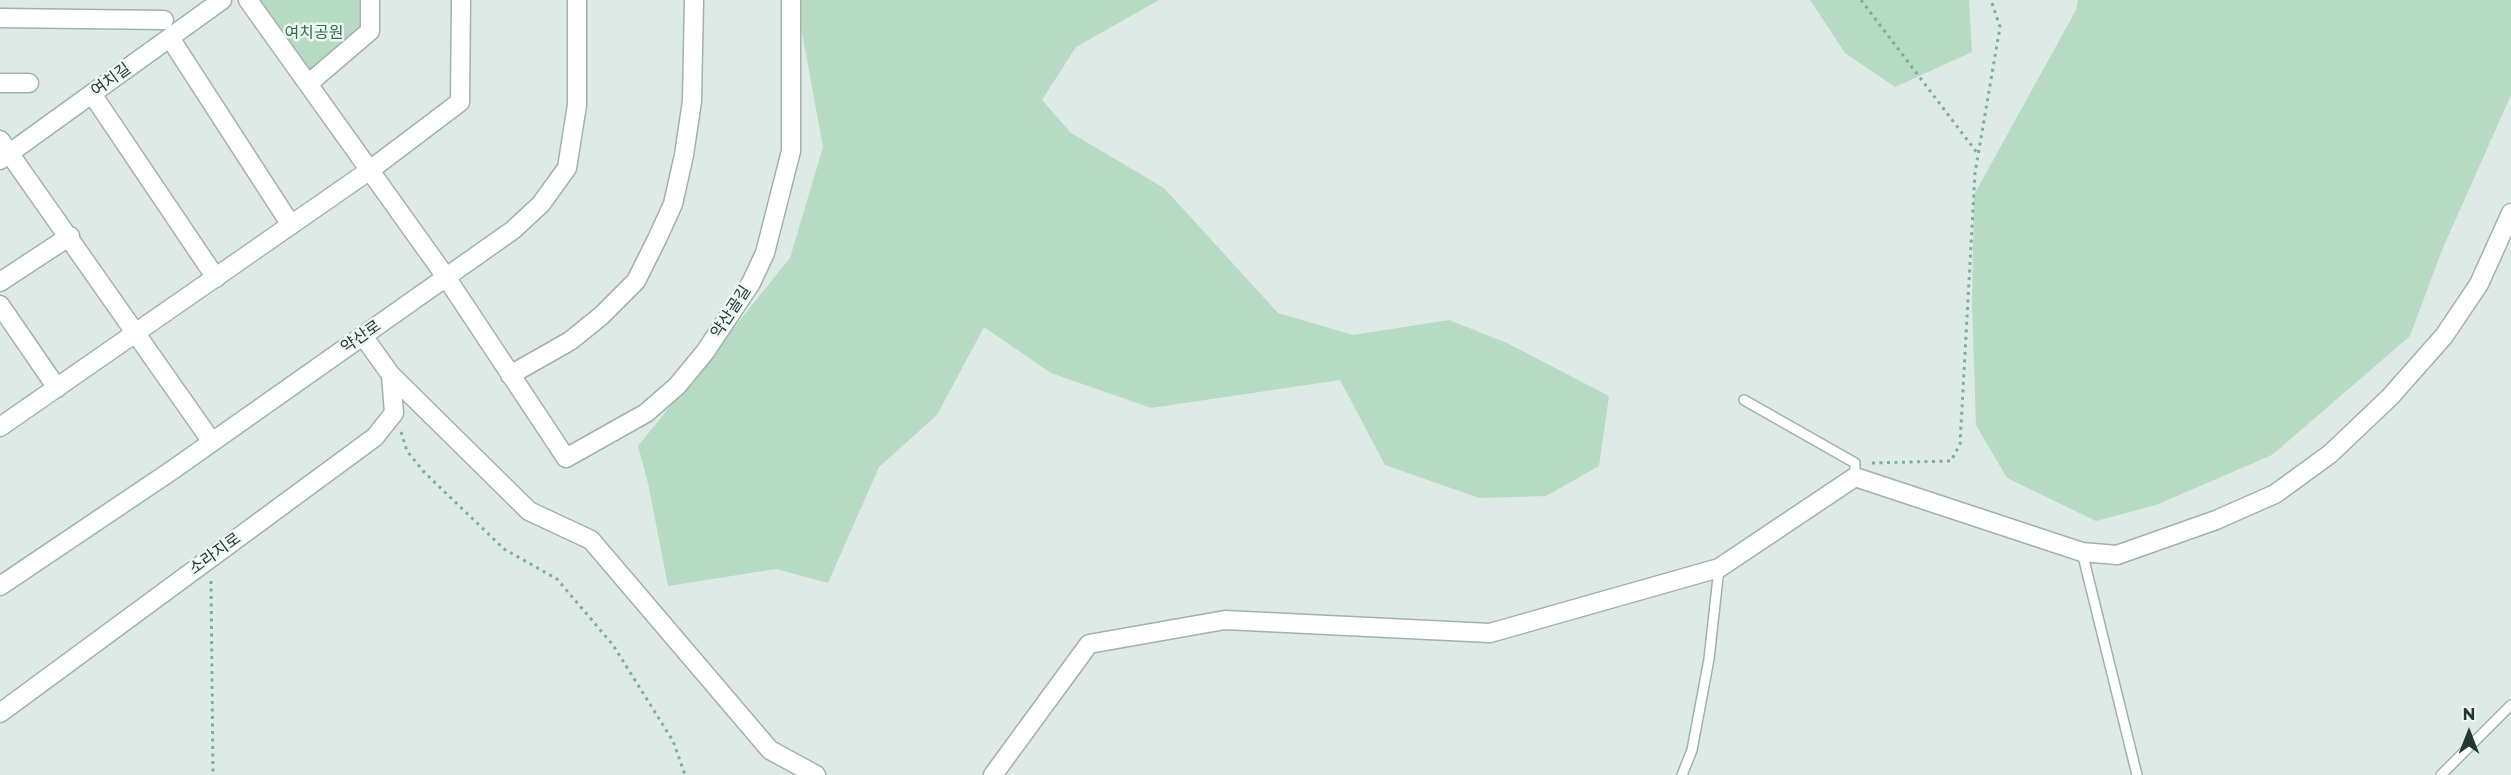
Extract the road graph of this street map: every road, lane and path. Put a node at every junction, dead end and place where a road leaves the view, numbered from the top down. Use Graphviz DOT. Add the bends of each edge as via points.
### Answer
graph roads {
  1 [pos="222,0"];
  2 [pos="248,0"];
  3 [pos="370,0"];
  4 [pos="461,0"];
  5 [pos="577,0"];
  6 [pos="694,0"];
  7 [pos="791,0"];
  8 [pos="1861,0"];
  9 [pos="1991,0"];
  10 [pos="0,18"];
  11 [pos="167,29"];
  12 [pos="0,83"];
  13 [pos="29,83"];
  14 [pos="308,84"];
  15 [pos="92,94"];
  16 [pos="3,151"];
  17 [pos="1978,155"];
  18 [pos="370,170"];
  19 [pos="2511,213"];
  20 [pos="291,225"];
  21 [pos="70,236"];
  22 [pos="446,277"];
  23 [pos="216,278"];
  24 [pos="0,282"];
  25 [pos="0,304"];
  26 [pos="136,333"];
  27 [pos="363,336"];
  28 [pos="391,375"];
  29 [pos="510,375"];
  30 [pos="57,388"];
  31 [pos="1744,399"];
  32 [pos="394,414"];
  33 [pos="0,427"];
  34 [pos="212,442"];
  35 [pos="1855,470"];
  36 [pos="2082,552"];
  37 [pos="211,558"];
  38 [pos="1719,568"];
  39 [pos="0,586"];
  40 [pos="2511,705"];
  41 [pos="0,713"];
  42 [pos="213,775"];
  43 [pos="685,775"];
  44 [pos="816,775"];
  45 [pos="993,775"];
  46 [pos="1682,775"];
  47 [pos="2137,775"];
  48 [pos="2441,775"];
  1 -- 11 [label="street, 여치길"];
  2 -- 14 [label="street, 약산골길"];
  3 -- 14 [label="street" via="370,31"];
  4 -- 18 [label="street" via="460,102"];
  5 -- 22 [label="street, 약산로" via="577,105 567,168 541,204 513,230"];
  6 -- 29 [label="street" via="692,101 684,155 673,204 657,239 636,281 602,316 570,341"];
  7 -- 29 [label="street, 약산골길" via="791,151 777,212 765,253 750,283 705,352 646,414 566,458"];
  8 -- 17 [label="path"];
  9 -- 17 [label="path" via="2000,27"];
  10 -- 11 [label="street"];
  11 -- 15 [label="street, 여치길"];
  11 -- 20 [label="street"];
  12 -- 13 [label="street"];
  14 -- 18 [label="street, 약산골길"];
  15 -- 16 [label="street, 여치길"];
  15 -- 23 [label="street"];
  16 -- 21 [label="street"];
  17 -- 35 [label="path" via="1960,444 1951,461"];
  18 -- 20 [label="street"];
  18 -- 22 [label="street, 약산골길"];
  19 -- 36 [label="street" via="2479,284 2444,336 2390,398 2330,454 2275,494 2216,520 2117,555"];
  20 -- 23 [label="street"];
  21 -- 24 [label="street"];
  21 -- 26 [label="street"];
  22 -- 27 [label="street, 약산로"];
  22 -- 29 [label="street, 약산골길"];
  23 -- 26 [label="street"];
  25 -- 30 [label="street"];
  26 -- 30 [label="street"];
  26 -- 34 [label="street"];
  27 -- 28 [label="street"];
  27 -- 34 [label="street, 약산로"];
  28 -- 32 [label="street"];
  28 -- 44 [label="street" via="529,511 591,540 770,750"];
  30 -- 33 [label="street"];
  31 -- 35 [label="lane"];
  32 -- 37 [label="street, 소라지로" via="375,437"];
  32 -- 43 [label="path" via="406,451 424,472 504,549 558,579 613,645 673,741"];
  34 -- 39 [label="street, 약산로"];
  35 -- 36 [label="street"];
  35 -- 38 [label="street"];
  36 -- 47 [label="lane"];
  37 -- 41 [label="street, 소라지로"];
  37 -- 42 [label="path"];
  38 -- 45 [label="street" via="1490,633 1225,620 1089,644"];
  38 -- 46 [label="lane" via="1709,659 1692,750"];
  40 -- 48 [label="lane"];
}
